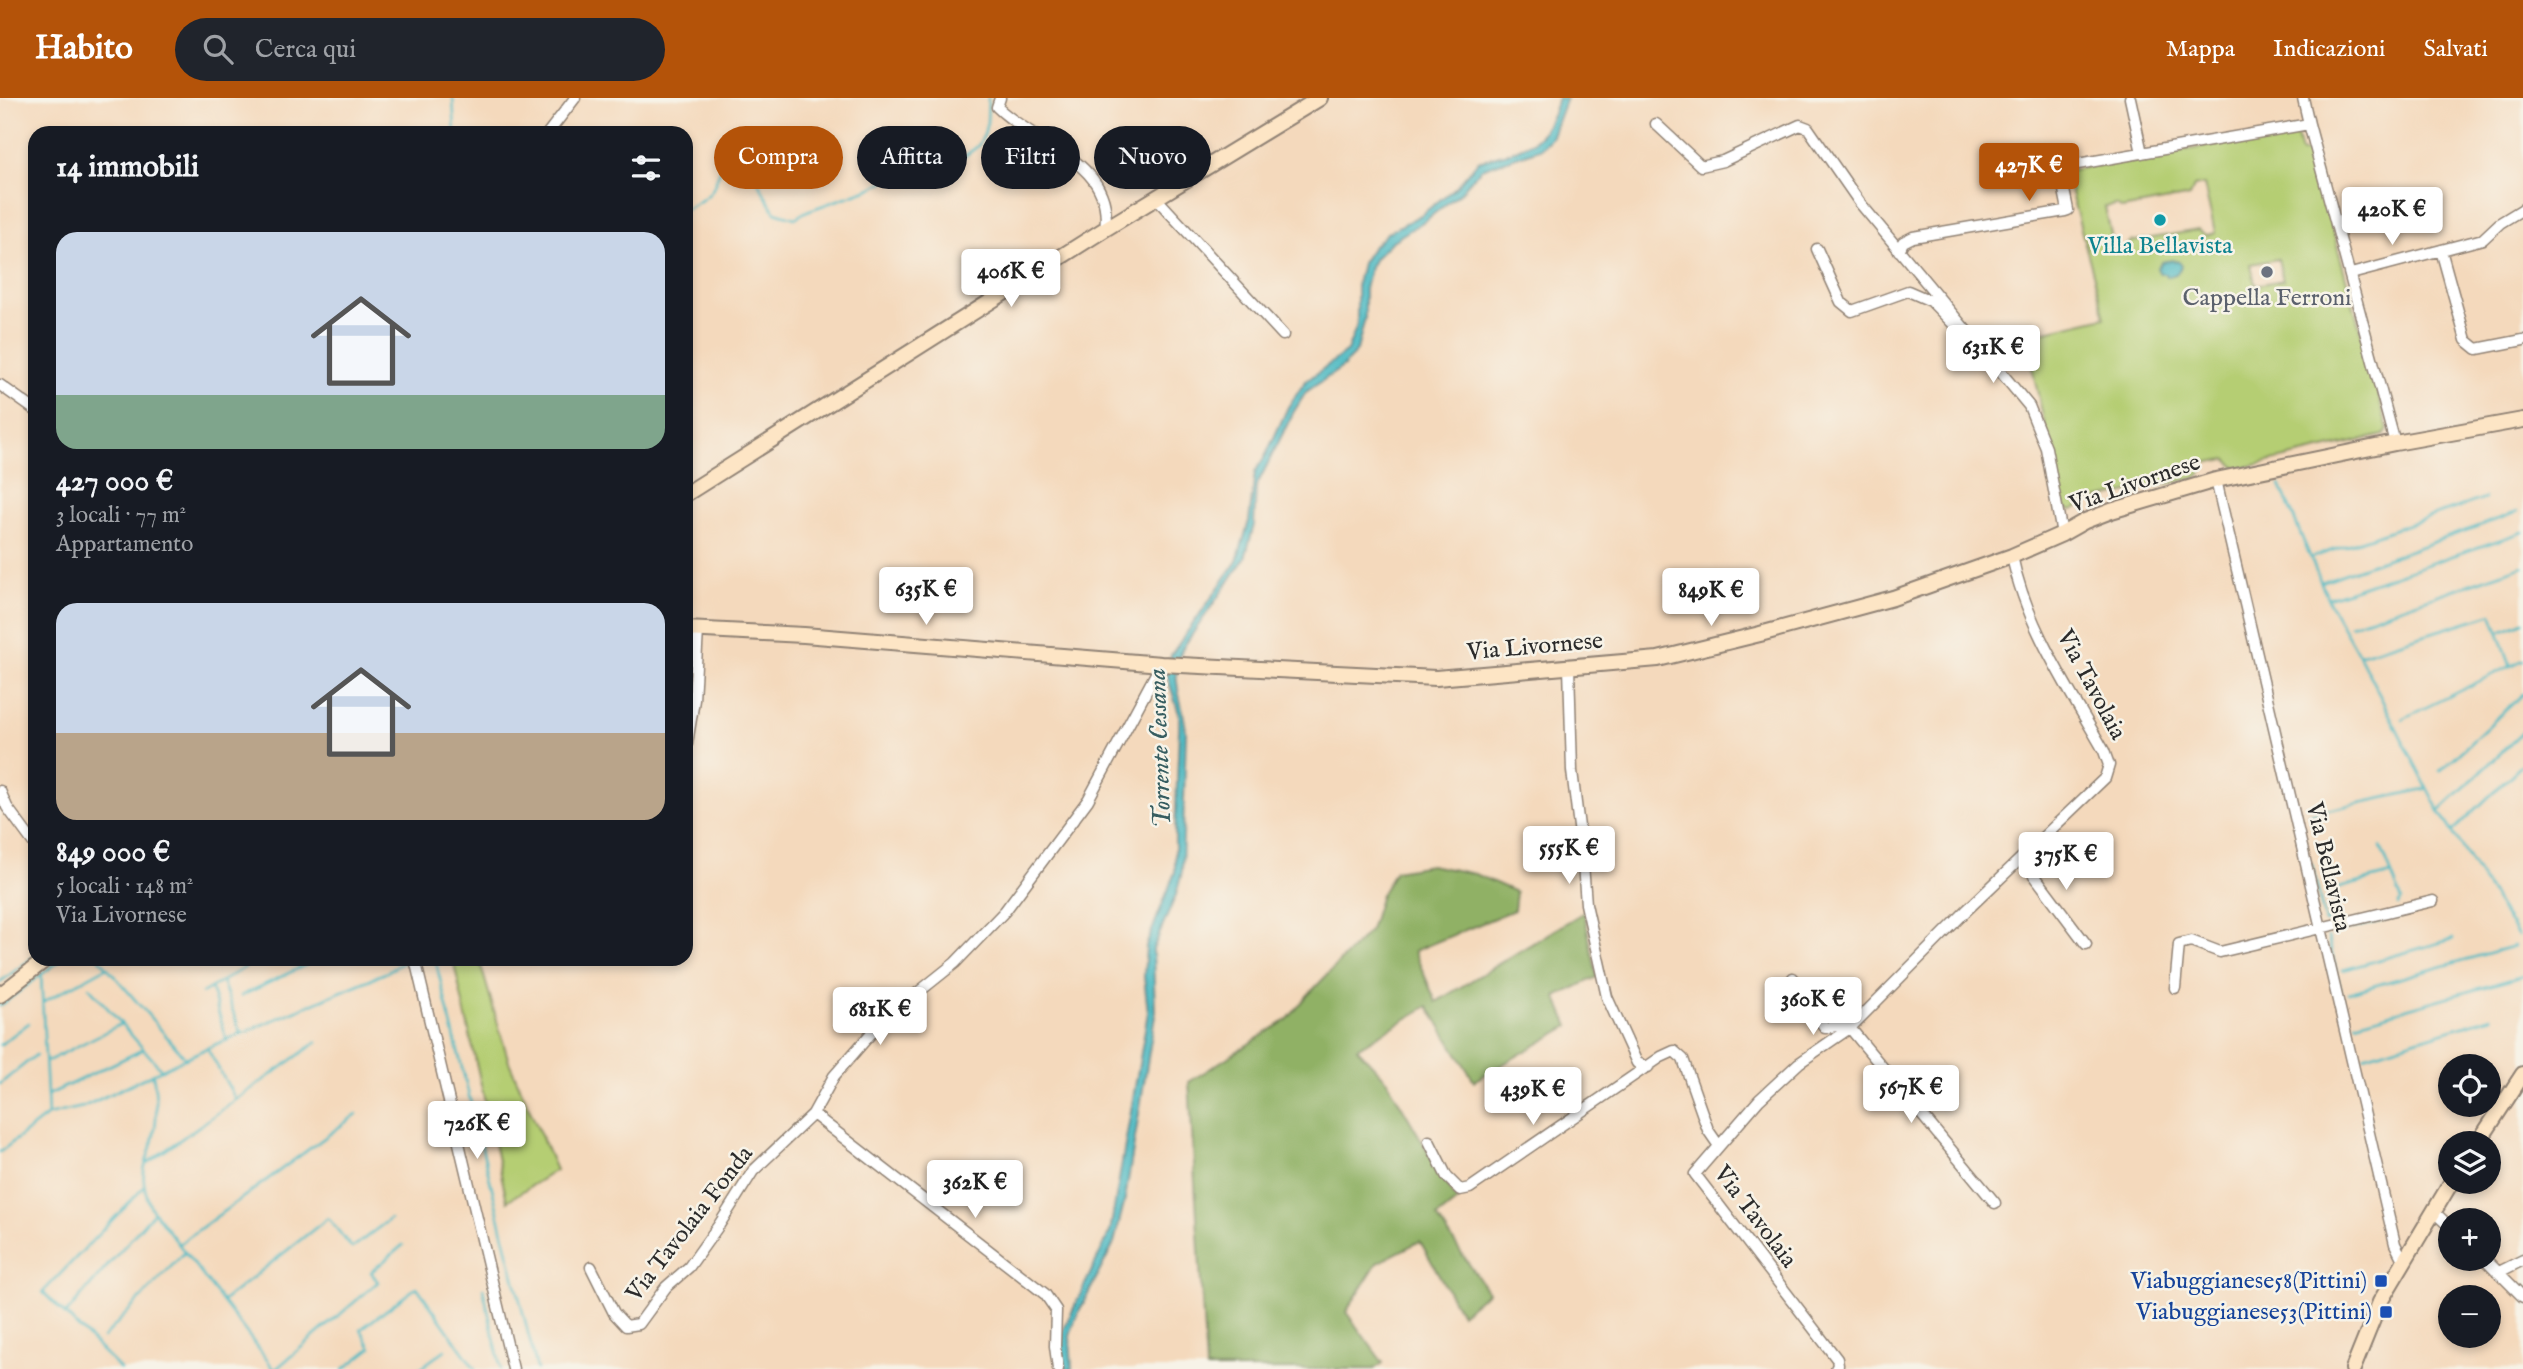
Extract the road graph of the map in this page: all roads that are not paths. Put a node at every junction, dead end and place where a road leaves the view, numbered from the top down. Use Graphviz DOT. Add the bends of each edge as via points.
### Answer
graph roads {
  1 [pos="575,98"];
  2 [pos="1000,98"];
  3 [pos="1320,98"];
  4 [pos="2130,98"];
  5 [pos="2303,98"];
  6 [pos="1656,124"];
  7 [pos="2309,124"];
  8 [pos="553,126"];
  9 [pos="2143,153"];
  10 [pos="1156,198"];
  11 [pos="2523,209"];
  12 [pos="1105,229"];
  13 [pos="1817,250"];
  14 [pos="2441,250"];
  15 [pos="1899,251"];
  16 [pos="2351,274"];
  17 [pos="1283,335"];
  18 [pos="2523,340"];
  19 [pos="1977,342"];
  20 [pos="0,386"];
  21 [pos="28,405"];
  22 [pos="2523,420"];
  23 [pos="2395,443"];
  24 [pos="2216,480"];
  25 [pos="693,490"];
  26 [pos="2062,534"];
  27 [pos="2012,556"];
  28 [pos="693,629"];
  29 [pos="693,664"];
  30 [pos="1163,664"];
  31 [pos="1569,667"];
  32 [pos="693,706"];
  33 [pos="0,791"];
  34 [pos="28,836"];
  35 [pos="2022,859"];
  36 [pos="2433,901"];
  37 [pos="2321,930"];
  38 [pos="2086,944"];
  39 [pos="38,966"];
  40 [pos="417,966"];
  41 [pos="1793,978"];
  42 [pos="2175,988"];
  43 [pos="0,995"];
  44 [pos="1863,1015"];
  45 [pos="1850,1028"];
  46 [pos="1648,1067"];
  47 [pos="2523,1074"];
  48 [pos="813,1114"];
  49 [pos="2486,1131"];
  50 [pos="1429,1141"];
  51 [pos="1719,1146"];
  52 [pos="2444,1194"];
  53 [pos="1995,1203"];
  54 [pos="2433,1211"];
  55 [pos="2438,1216"];
  56 [pos="2523,1260"];
  57 [pos="2404,1262"];
  58 [pos="591,1267"];
  59 [pos="2499,1272"];
  60 [pos="2523,1297"];
  61 [pos="513,1369"];
  62 [pos="1058,1369"];
  63 [pos="1836,1369"];
  64 [pos="2353,1369"];
  1 -- 8 [label="street"];
  2 -- 12 [label="street" via="997,107 1009,119 1087,171 1100,191 1107,215"];
  3 -- 10 [label="main road"];
  4 -- 9 [label="street"];
  5 -- 7 [label="street"];
  6 -- 15 [label="street" via="1701,166 1723,161 1800,125 1808,128"];
  7 -- 9 [label="street"];
  7 -- 16 [label="street"];
  9 -- 15 [label="street" via="2060,170 2068,210 1913,237 1903,242"];
  10 -- 12 [label="main road"];
  10 -- 17 [label="street"];
  11 -- 14 [label="street" via="2483,239"];
  12 -- 25 [label="main road"];
  13 -- 19 [label="street" via="1841,302 1852,311 1909,291 1931,301"];
  14 -- 16 [label="street"];
  14 -- 18 [label="street" via="2470,346 2477,349"];
  15 -- 19 [label="street"];
  16 -- 23 [label="street"];
  19 -- 26 [label="street" via="2034,415 2046,448"];
  20 -- 21 [label="street"];
  22 -- 23 [label="main road, Via Livornese"];
  23 -- 24 [label="main road, Via Livornese"];
  24 -- 26 [label="main road, Via Livornese" via="2110,511"];
  24 -- 37 [label="street, Via Bellavista"];
  26 -- 27 [label="main road, Via Livornese"];
  27 -- 31 [label="main road, Via Livornese" via="1893,598 1760,634 1658,659"];
  27 -- 35 [label="street, Via Tavolaia" via="2028,611 2109,765 2102,782"];
  28 -- 30 [label="main road, Via Livornese"];
  29 -- 32 [label="street"];
  30 -- 31 [label="main road, Via Livornese" via="1436,678"];
  30 -- 48 [label="street, Via Tavolaia Fonda" via="1087,800 1005,911 954,963 881,1022 834,1076"];
  31 -- 46 [label="street" via="1571,759 1586,904 1607,997 1630,1052 1637,1063"];
  33 -- 34 [label="street"];
  35 -- 38 [label="street"];
  35 -- 44 [label="street, Via Tavolaia"];
  36 -- 37 [label="street"];
  37 -- 42 [label="street" via="2220,952 2191,941 2179,944"];
  37 -- 57 [label="street, Via Bellavista" via="2395,1244"];
  39 -- 43 [label="main road"];
  40 -- 61 [label="street"];
  41 -- 44 [label="street" via="1825,1028"];
  44 -- 45 [label="street, Via Tavolaia"];
  45 -- 51 [label="street, Via Tavolaia" via="1799,1063"];
  45 -- 53 [label="street"];
  46 -- 50 [label="street" via="1471,1188 1460,1190 1447,1177"];
  46 -- 51 [label="street" via="1667,1053 1680,1055 1708,1130"];
  47 -- 49 [label="main road"];
  48 -- 58 [label="street, Via Tavolaia Fonda" via="753,1171 689,1267 666,1287 639,1324 626,1326 614,1313"];
  48 -- 62 [label="street" via="1045,1294 1056,1310"];
  51 -- 63 [label="street, Via Tavolaia" via="1695,1174 1837,1359"];
  52 -- 54 [label="main road"];
  54 -- 55 [label="street"];
  54 -- 57 [label="main road"];
  56 -- 59 [label="street"];
  57 -- 64 [label="main road" via="2381,1302"];
  59 -- 60 [label="street"];
}
